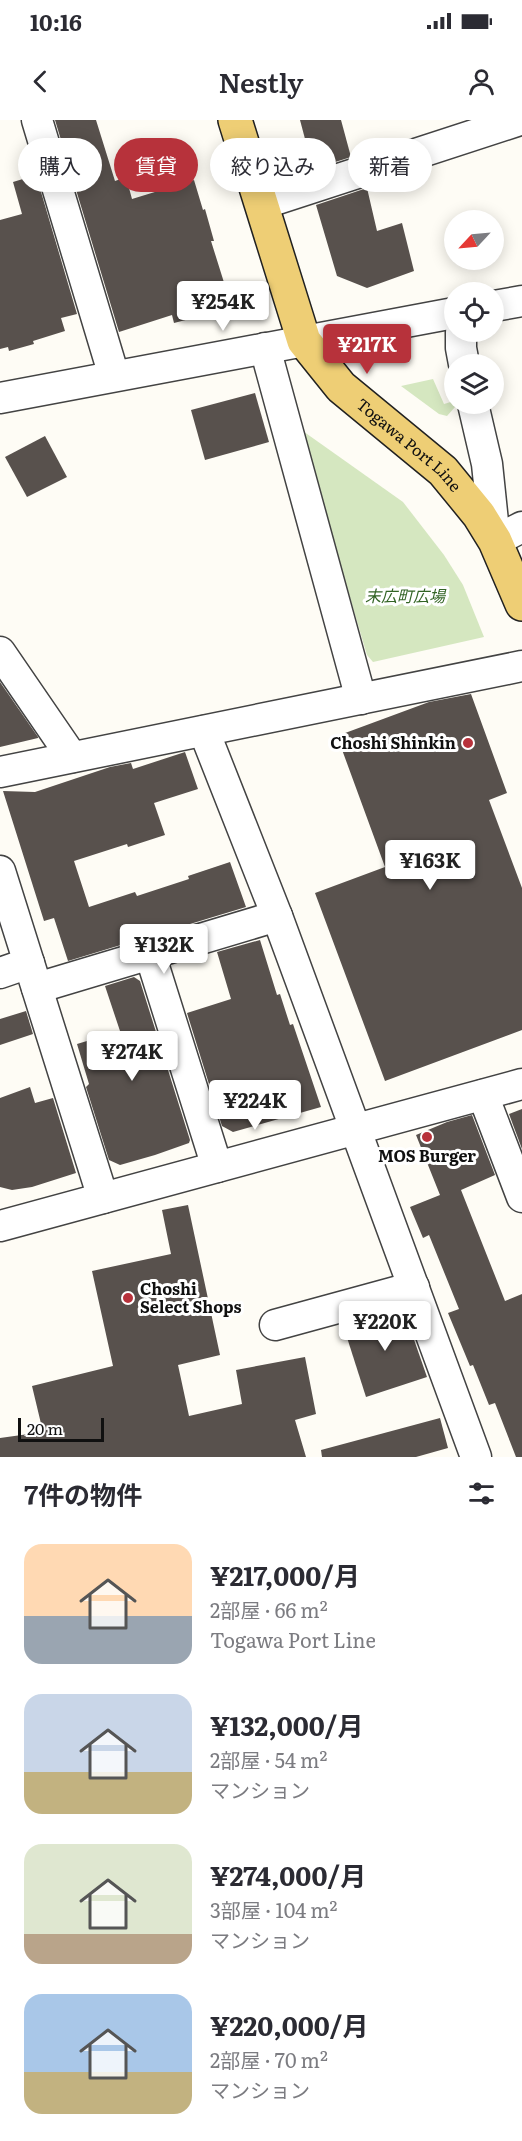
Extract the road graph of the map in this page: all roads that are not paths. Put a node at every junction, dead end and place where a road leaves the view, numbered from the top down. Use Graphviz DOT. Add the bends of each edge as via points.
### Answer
graph roads {
  1 [pos="37,120"];
  2 [pos="235,120"];
  3 [pos="515,121"];
  4 [pos="262,204"];
  5 [pos="522,301"];
  6 [pos="504,304"];
  7 [pos="444,315"];
  8 [pos="304,341"];
  9 [pos="265,348"];
  10 [pos="114,376"];
  11 [pos="0,398"];
  12 [pos="475,414"];
  13 [pos="508,534"];
  14 [pos="522,604"];
  15 [pos="0,652"];
  16 [pos="522,666"];
  17 [pos="361,699"];
  18 [pos="204,730"];
  19 [pos="72,757"];
  20 [pos="0,772"];
  21 [pos="0,871"];
  22 [pos="277,916"];
  23 [pos="150,954"];
  24 [pos="0,973"];
  25 [pos="33,976"];
  26 [pos="522,1084"];
  27 [pos="483,1095"];
  28 [pos="354,1129"];
  29 [pos="217,1167"];
  30 [pos="522,1197"];
  31 [pos="103,1198"];
  32 [pos="0,1226"];
  33 [pos="414,1287"];
  34 [pos="275,1325"];
  35 [pos="476,1457"];
  1 -- 10 [label="street"];
  2 -- 4 [label="main road, Togawa Port Line"];
  3 -- 4 [label="street"];
  4 -- 8 [label="main road, Togawa Port Line"];
  5 -- 6 [label="street"];
  7 -- 8 [label="street"];
  8 -- 9 [label="street"];
  8 -- 13 [label="main road, Togawa Port Line" via="341,387 443,471 479,515"];
  9 -- 10 [label="street"];
  9 -- 17 [label="street"];
  10 -- 11 [label="street"];
  12 -- 13 [label="street"];
  13 -- 14 [label="main road, Togawa Port Line"];
  15 -- 19 [label="street"];
  16 -- 17 [label="street"];
  17 -- 18 [label="street"];
  18 -- 19 [label="street"];
  18 -- 22 [label="street"];
  19 -- 20 [label="street"];
  21 -- 25 [label="street"];
  22 -- 23 [label="street"];
  22 -- 28 [label="street"];
  23 -- 25 [label="street"];
  23 -- 29 [label="street"];
  24 -- 25 [label="street"];
  25 -- 31 [label="street"];
  26 -- 27 [label="street"];
  27 -- 28 [label="street"];
  27 -- 30 [label="street"];
  28 -- 29 [label="street"];
  28 -- 33 [label="street"];
  29 -- 31 [label="street"];
  31 -- 32 [label="street"];
  33 -- 34 [label="street"];
  33 -- 35 [label="street"];
}
